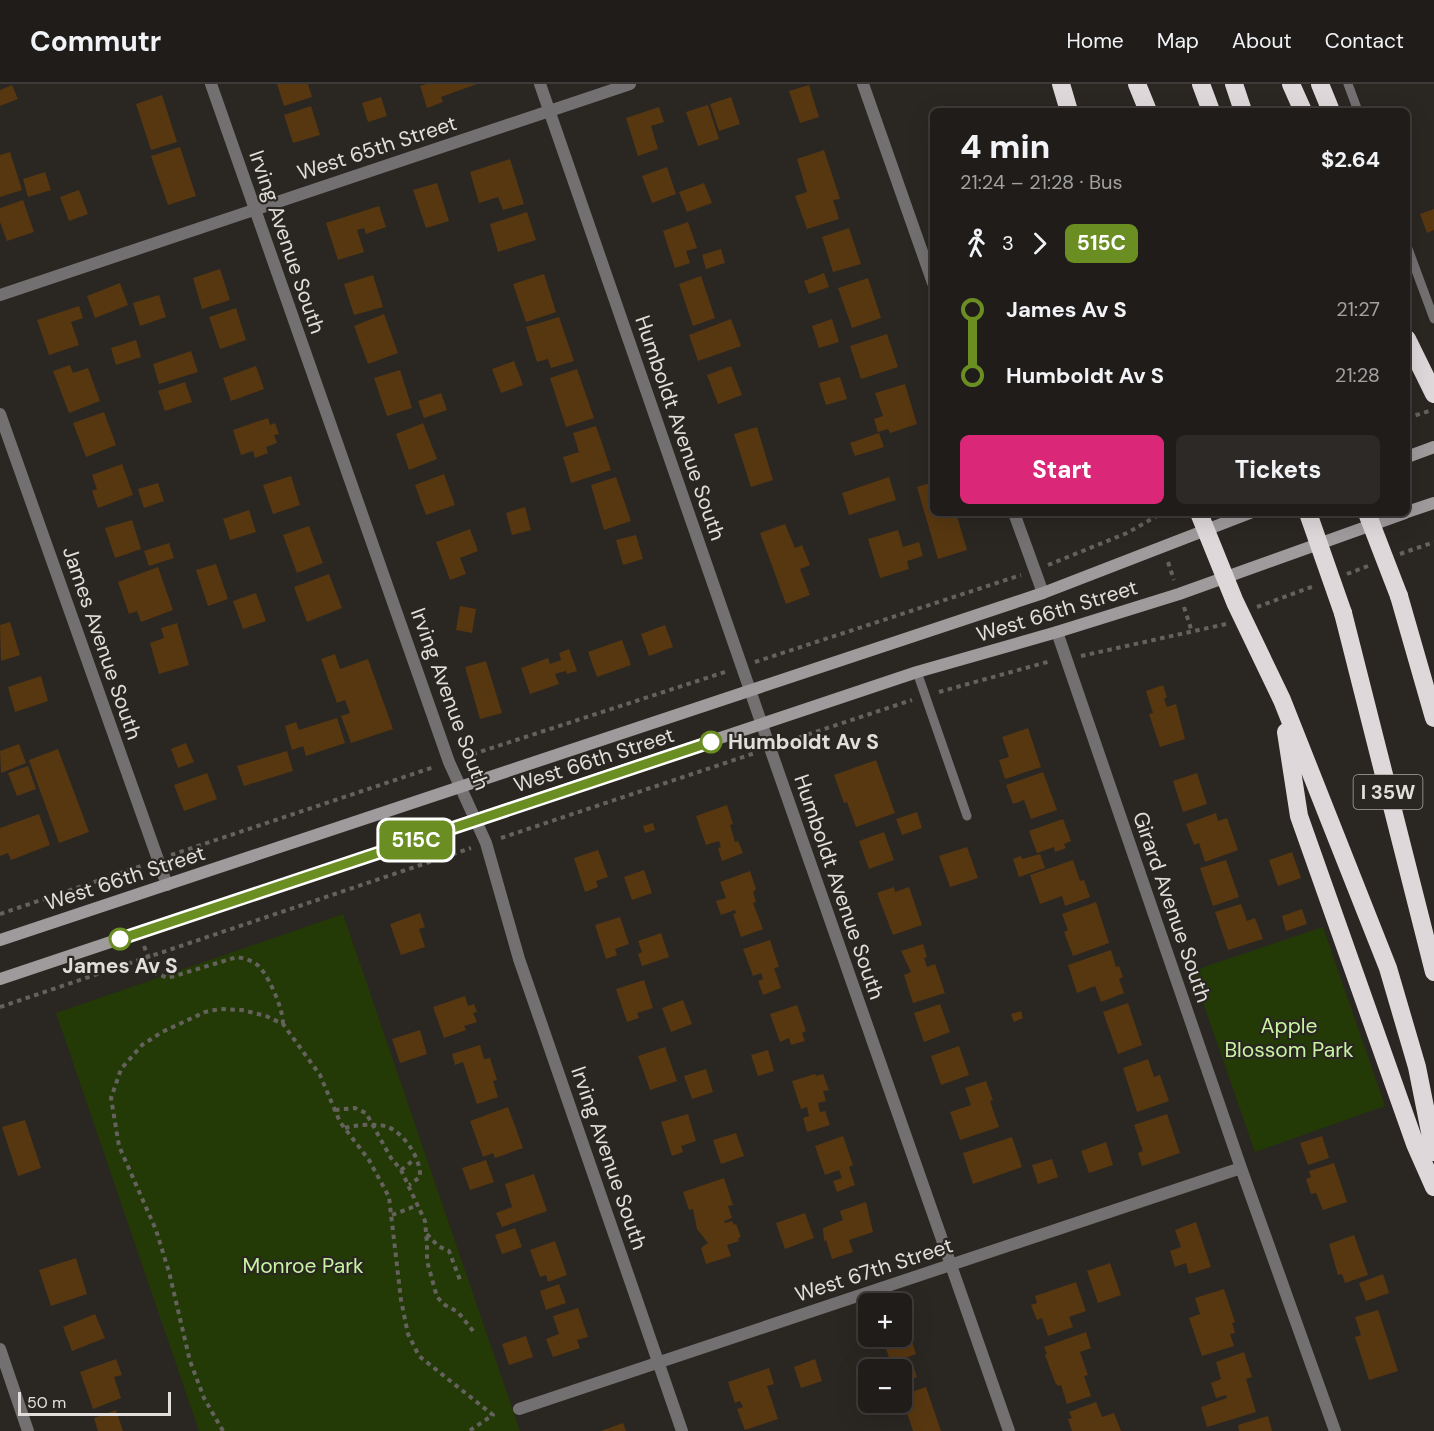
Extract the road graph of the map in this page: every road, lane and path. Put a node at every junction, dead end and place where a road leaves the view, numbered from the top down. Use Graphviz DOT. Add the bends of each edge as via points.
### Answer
graph roads {
  1 [pos="212,84"];
  2 [pos="540,84"];
  3 [pos="630,84"];
  4 [pos="863,84"];
  5 [pos="1060,84"];
  6 [pos="1137,84"];
  7 [pos="1201,84"];
  8 [pos="1234,84"];
  9 [pos="1291,84"];
  10 [pos="1320,84"];
  11 [pos="1348,84"];
  12 [pos="1068,108"];
  13 [pos="1147,108"];
  14 [pos="1210,108"];
  15 [pos="1242,108"];
  16 [pos="1302,108"];
  17 [pos="1330,108"];
  18 [pos="1357,108"];
  19 [pos="550,111"];
  20 [pos="255,209"];
  21 [pos="1410,254"];
  22 [pos="930,274"];
  23 [pos="0,295"];
  24 [pos="1434,319"];
  25 [pos="1410,345"];
  26 [pos="1434,394"];
  27 [pos="0,414"];
  28 [pos="1419,414"];
  29 [pos="1410,417"];
  30 [pos="1434,447"];
  31 [pos="1410,456"];
  32 [pos="1434,503"];
  33 [pos="1410,512"];
  34 [pos="1015,516"];
  35 [pos="1158,516"];
  36 [pos="1232,516"];
  37 [pos="1309,516"];
  38 [pos="1368,516"];
  39 [pos="1398,516"];
  40 [pos="1153,519"];
  41 [pos="1203,521"];
  42 [pos="1162,546"];
  43 [pos="1034,570"];
  44 [pos="1225,577"];
  45 [pos="1043,593"];
  46 [pos="1179,594"];
  47 [pos="1227,623"];
  48 [pos="1057,632"];
  49 [pos="1192,632"];
  50 [pos="1065,658"];
  51 [pos="742,667"];
  52 [pos="917,672"];
  53 [pos="750,690"];
  54 [pos="926,696"];
  55 [pos="1282,700"];
  56 [pos="1434,718"];
  57 [pos="762,724"];
  58 [pos="770,748"];
  59 [pos="460,786"];
  60 [pos="967,816"];
  61 [pos="476,820"];
  62 [pos="486,843"];
  63 [pos="158,860"];
  64 [pos="166,885"];
  65 [pos="0,914"];
  66 [pos="0,940"];
  67 [pos="147,956"];
  68 [pos="1434,972"];
  69 [pos="0,979"];
  70 [pos="0,1007"];
  71 [pos="283,1024"];
  72 [pos="335,1110"];
  73 [pos="374,1126"];
  74 [pos="345,1128"];
  75 [pos="1434,1152"];
  76 [pos="415,1159"];
  77 [pos="1241,1168"];
  78 [pos="401,1170"];
  79 [pos="409,1185"];
  80 [pos="1434,1187"];
  81 [pos="418,1205"];
  82 [pos="392,1215"];
  83 [pos="427,1233"];
  84 [pos="951,1265"];
  85 [pos="460,1280"];
  86 [pos="473,1331"];
  87 [pos="0,1348"];
  88 [pos="658,1363"];
  89 [pos="519,1409"];
  90 [pos="28,1431"];
  91 [pos="223,1431"];
  92 [pos="469,1431"];
  93 [pos="682,1431"];
  94 [pos="1009,1431"];
  95 [pos="1335,1431"];
  1 -- 20 [label="street, Irving Avenue South"];
  2 -- 19 [label="street, Humboldt Avenue South"];
  3 -- 19 [label="street, West 65th Street"];
  4 -- 22 [label="street"];
  5 -- 12 [label="highway"];
  6 -- 13 [label="highway"];
  7 -- 14 [label="highway"];
  8 -- 15 [label="highway"];
  9 -- 16 [label="highway"];
  10 -- 17 [label="highway"];
  11 -- 18 [label="lane"];
  19 -- 20 [label="street, West 65th Street"];
  19 -- 51 [label="street, Humboldt Avenue South"];
  20 -- 23 [label="street, West 65th Street"];
  20 -- 59 [label="street, Irving Avenue South"];
  21 -- 24 [label="lane"];
  25 -- 26 [label="highway"];
  27 -- 63 [label="street, James Avenue South"];
  28 -- 29 [label="path"];
  30 -- 31 [label="main road"];
  32 -- 33 [label="main road, West 66th Street"];
  34 -- 43 [label="street"];
  35 -- 40 [label="path"];
  36 -- 41 [label="main road, West 66th Street"];
  37 -- 68 [label="highway, I 35W, bridge" via="1343,613"];
  38 -- 56 [label="highway, bridge" via="1399,596"];
  39 -- 44 [label="main road, West 66th Street"];
  40 -- 42 [label="path"];
  40 -- 43 [label="path"];
  41 -- 42 [label="main road, West 66th Street"];
  41 -- 44 [label="highway"];
  42 -- 45 [label="main road, West 66th Street"];
  42 -- 46 [label="path"];
  43 -- 45 [label="street"];
  43 -- 51 [label="path"];
  44 -- 46 [label="main road, West 66th Street"];
  44 -- 55 [label="highway"];
  45 -- 53 [label="main road, West 66th Street"];
  46 -- 48 [label="main road, West 66th Street"];
  46 -- 49 [label="path"];
  47 -- 49 [label="path"];
  48 -- 50 [label="street, Girard Avenue South"];
  48 -- 52 [label="main road, West 66th Street"];
  49 -- 50 [label="path"];
  50 -- 54 [label="path"];
  50 -- 77 [label="street, Girard Avenue South"];
  51 -- 53 [label="street, Humboldt Avenue South"];
  52 -- 54 [label="lane"];
  52 -- 57 [label="main road, West 66th Street"];
  53 -- 57 [label="street, Humboldt Avenue South"];
  53 -- 59 [label="main road, West 66th Street"];
  54 -- 58 [label="path"];
  54 -- 60 [label="lane"];
  55 -- 75 [label="highway" via="1388,968 1417,1066"];
  55 -- 80 [label="highway" via="1299,816 1415,1144"];
  57 -- 58 [label="street, Humboldt Avenue South"];
  57 -- 61 [label="main road, West 66th Street"];
  58 -- 62 [label="path"];
  58 -- 84 [label="street, Humboldt Avenue South"];
  59 -- 61 [label="street, Irving Avenue South"];
  59 -- 64 [label="main road, West 66th Street"];
  61 -- 62 [label="street, Irving Avenue South"];
  61 -- 69 [label="main road, West 66th Street"];
  62 -- 67 [label="path"];
  62 -- 88 [label="street, Irving Avenue South" via="519,959"];
  63 -- 64 [label="street, James Avenue South"];
  63 -- 65 [label="path"];
  64 -- 66 [label="main road, West 66th Street"];
  67 -- 70 [label="path"];
  67 -- 71 [label="path" via="155,973 168,978 237,957 249,959 262,969 283,1013"];
  71 -- 72 [label="path" via="320,1075"];
  71 -- 91 [label="path" via="242,1010 205,1012 142,1045 121,1069 111,1098 119,1146 156,1230 190,1361 204,1398"];
  72 -- 73 [label="path" via="355,1108 366,1113"];
  72 -- 74 [label="path"];
  73 -- 74 [label="path"];
  73 -- 76 [label="path" via="387,1127 401,1138 411,1147"];
  73 -- 78 [label="path"];
  74 -- 82 [label="path" via="369,1160 389,1197"];
  76 -- 78 [label="path"];
  76 -- 79 [label="path" via="420,1177"];
  77 -- 84 [label="street, West 67th Street"];
  77 -- 95 [label="street, Girard Avenue South"];
  78 -- 79 [label="path"];
  79 -- 81 [label="path"];
  81 -- 82 [label="path"];
  81 -- 83 [label="path"];
  82 -- 92 [label="path" via="401,1300 408,1334 418,1356 493,1415"];
  83 -- 85 [label="path" via="438,1246 449,1251"];
  83 -- 86 [label="path" via="427,1262 437,1297 458,1312"];
  84 -- 88 [label="street, West 67th Street"];
  84 -- 94 [label="street, Humboldt Avenue South"];
  87 -- 90 [label="street"];
  88 -- 89 [label="street, West 67th Street"];
  88 -- 93 [label="street, Irving Avenue South"];
}
